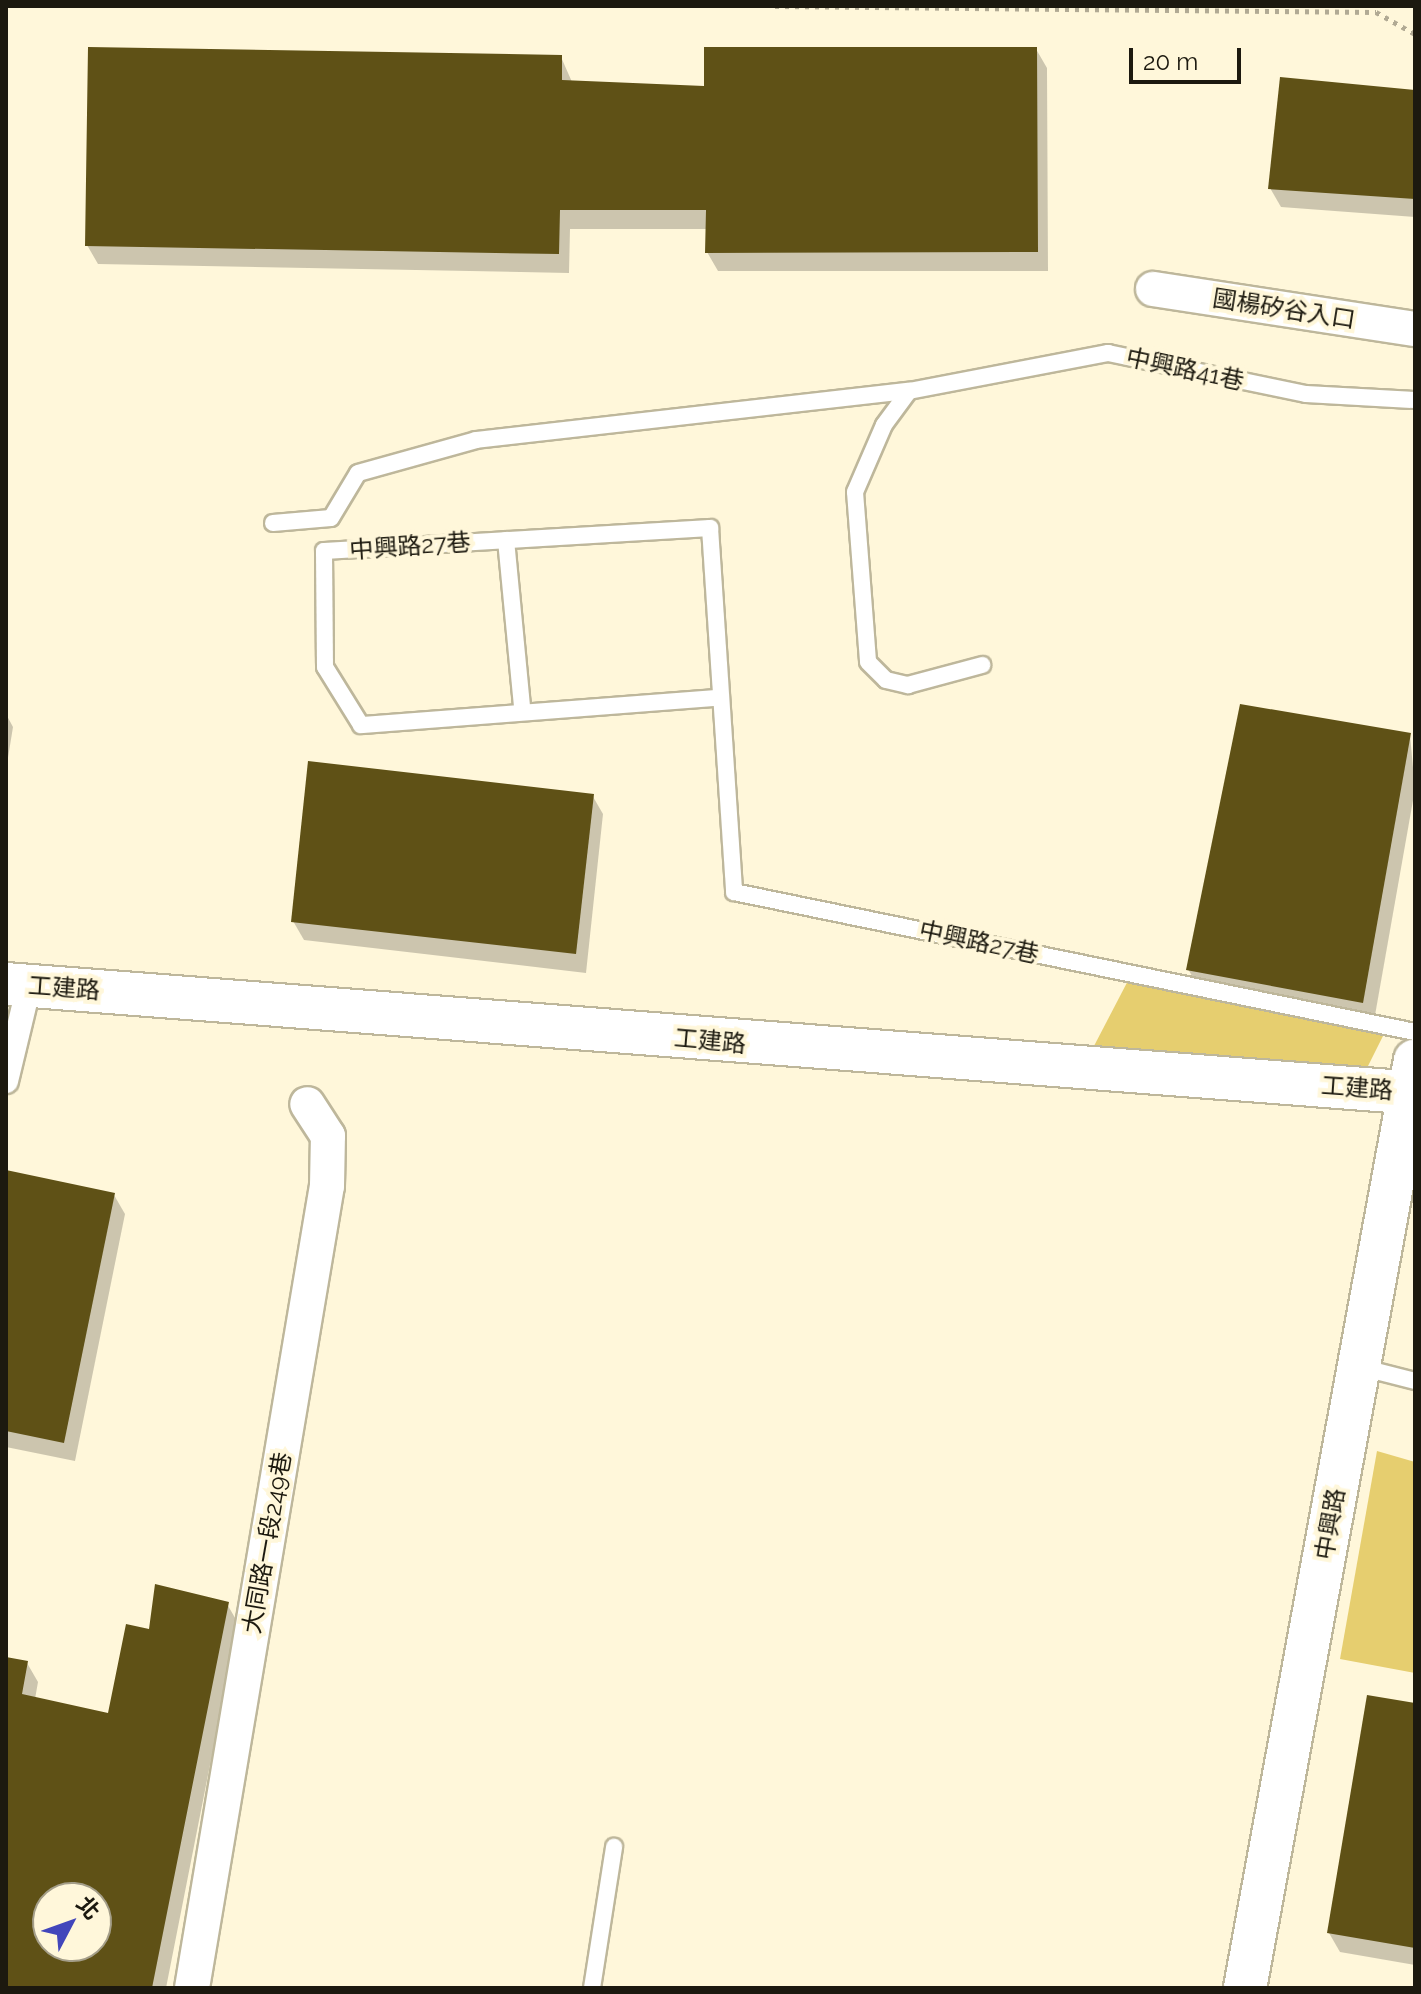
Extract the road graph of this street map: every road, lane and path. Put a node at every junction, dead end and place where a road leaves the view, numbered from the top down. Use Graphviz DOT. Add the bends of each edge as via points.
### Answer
graph roads {
  1 [pos="775,6"];
  2 [pos="1415,34"];
  3 [pos="1153,289"];
  4 [pos="1415,329"];
  5 [pos="909,391"];
  6 [pos="1415,400"];
  7 [pos="273,523"];
  8 [pos="506,540"];
  9 [pos="982,665"];
  10 [pos="715,698"];
  11 [pos="522,707"];
  12 [pos="16,991"];
  13 [pos="1415,1032"];
  14 [pos="6,1081"];
  15 [pos="1413,1082"];
  16 [pos="307,1104"];
  17 [pos="1359,1367"];
  18 [pos="1415,1381"];
  19 [pos="614,1847"];
  20 [pos="192,1988"];
  21 [pos="592,1988"];
  22 [pos="1245,1988"];
  1 -- 2 [label="path" via="1376,12"];
  3 -- 4 [label="street, 國楊矽谷入口"];
  5 -- 6 [label="lane, 中興路41巷" via="1108,353 1306,394"];
  5 -- 7 [label="lane, 中興路41巷" via="476,440 358,473 331,518"];
  5 -- 9 [label="lane" via="884,425 855,492 868,662 886,680 908,685"];
  8 -- 10 [label="lane, 中興路27巷" via="710,528"];
  8 -- 11 [label="lane, 中興路27巷"];
  8 -- 11 [label="lane, 中興路27巷" via="324,551 325,667 361,725"];
  10 -- 11 [label="lane, 中興路27巷"];
  10 -- 13 [label="lane, 中興路27巷" via="734,892"];
  12 -- 14 [label="street"];
  12 -- 15 [label="street, 工建路"];
  15 -- 17 [label="street, 中興路"];
  16 -- 20 [label="street, 大同路一段249巷" via="328,1136 327,1186"];
  17 -- 18 [label="lane"];
  17 -- 22 [label="street, 中興路"];
  19 -- 21 [label="lane"];
}
